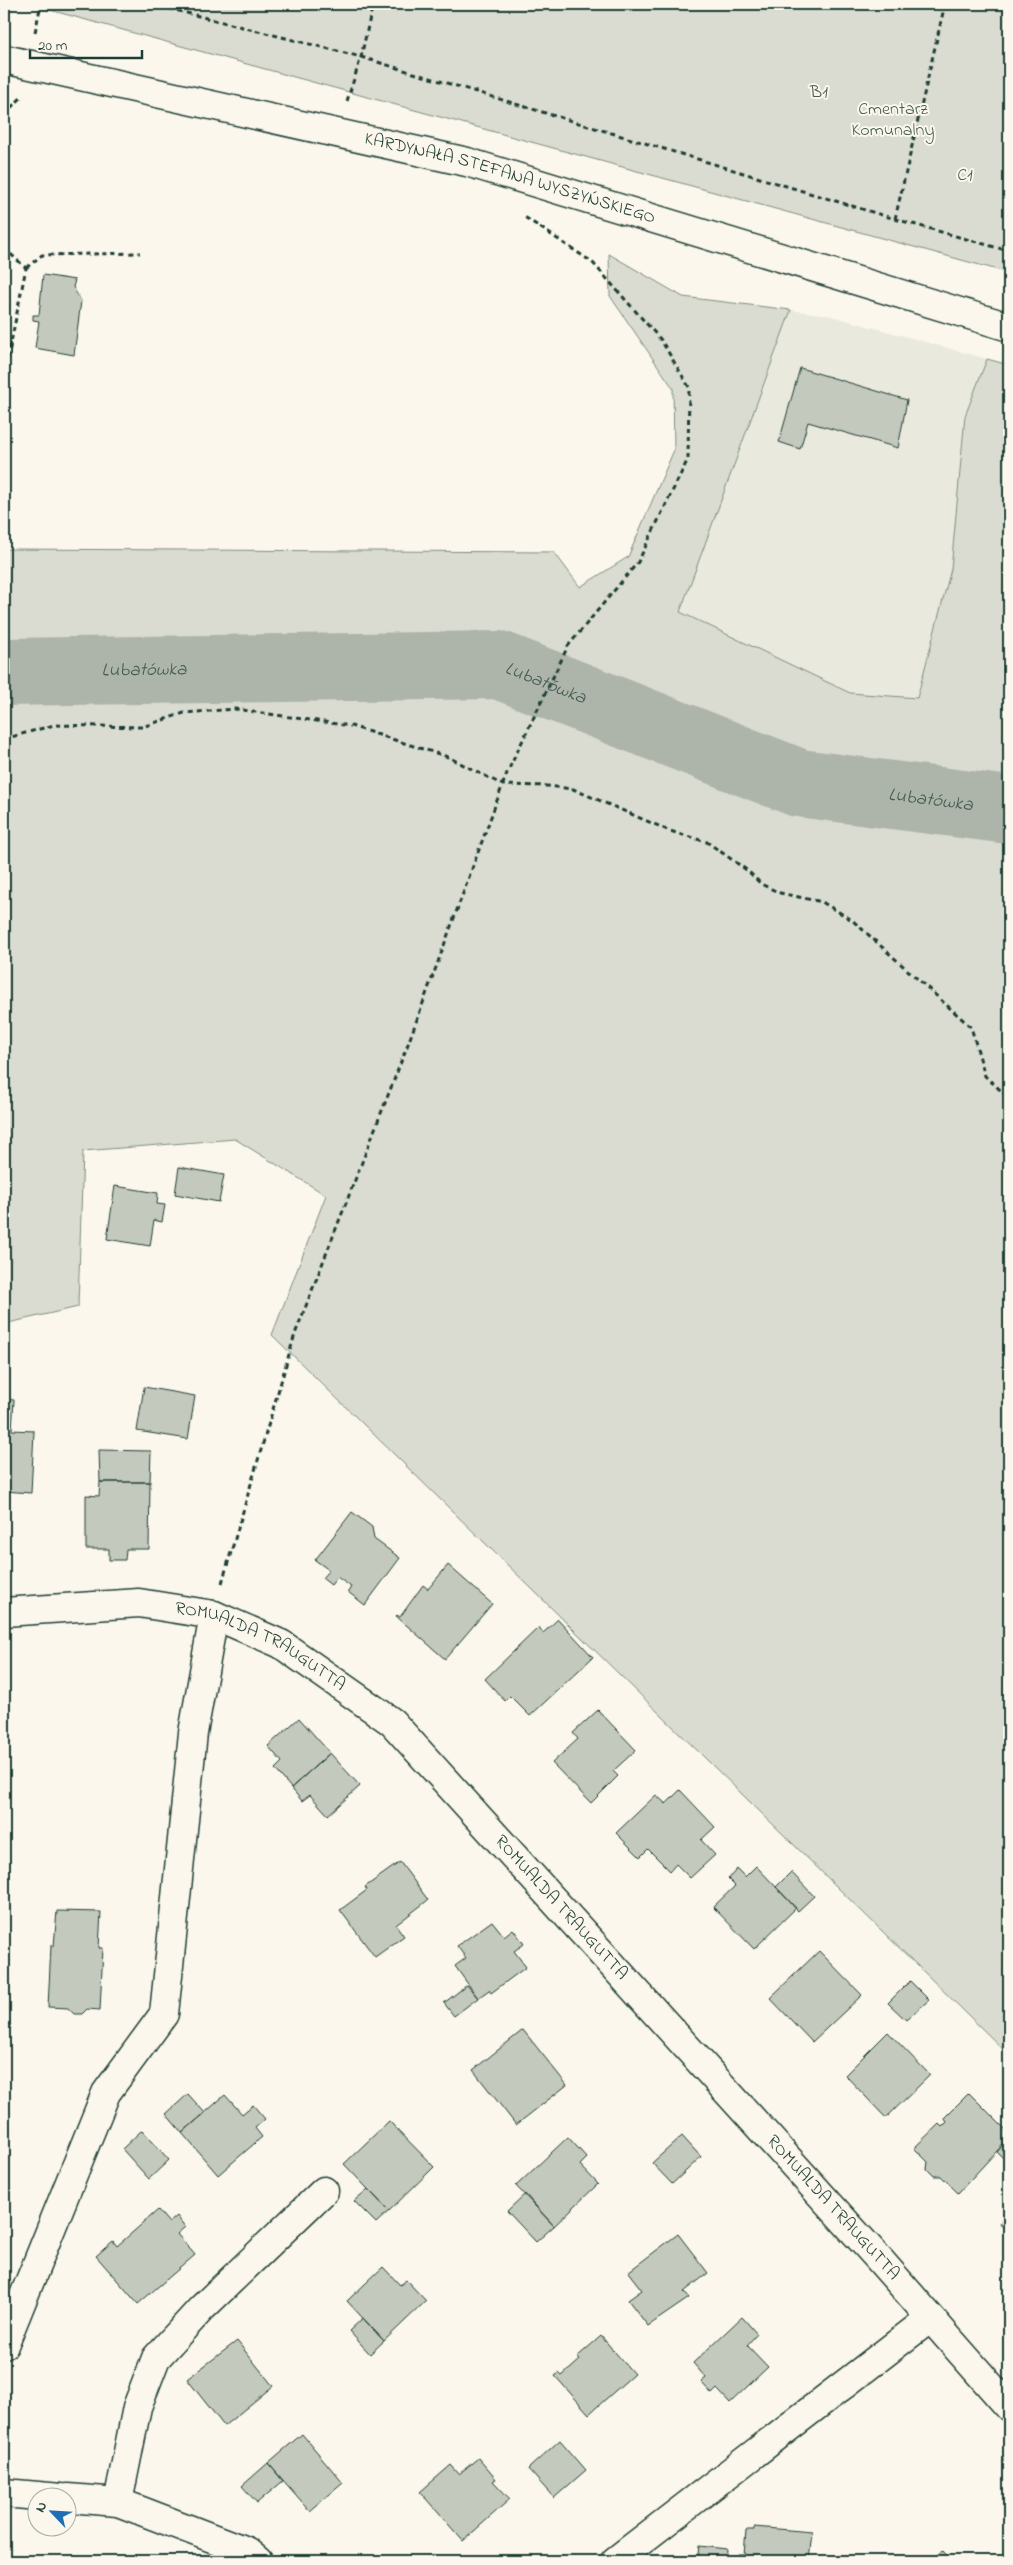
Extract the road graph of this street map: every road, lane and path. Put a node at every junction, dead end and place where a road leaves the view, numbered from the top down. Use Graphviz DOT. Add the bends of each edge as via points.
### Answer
graph roads {
  1 [pos="41,4"];
  2 [pos="151,4"];
  3 [pos="373,4"];
  4 [pos="945,4"];
  5 [pos="34,37"];
  6 [pos="361,57"];
  7 [pos="4,59"];
  8 [pos="24,96"];
  9 [pos="347,101"];
  10 [pos="4,114"];
  11 [pos="520,214"];
  12 [pos="895,219"];
  13 [pos="4,248"];
  14 [pos="1009,251"];
  15 [pos="140,253"];
  16 [pos="26,268"];
  17 [pos="1009,327"];
  18 [pos="4,377"];
  19 [pos="4,739"];
  20 [pos="503,785"];
  21 [pos="1009,1098"];
  22 [pos="4,1612"];
  23 [pos="214,1615"];
  24 [pos="324,2191"];
  25 [pos="929,2319"];
  26 [pos="4,2345"];
  27 [pos="1009,2407"];
  28 [pos="4,2493"];
  29 [pos="28,2495"];
  30 [pos="78,2499"];
  31 [pos="118,2502"];
  32 [pos="258,2561"];
  33 [pos="615,2561"];
  1 -- 5 [label="path"];
  2 -- 6 [label="path"];
  3 -- 6 [label="path"];
  4 -- 12 [label="path"];
  6 -- 9 [label="path"];
  6 -- 12 [label="path"];
  7 -- 17 [label="street, KARDYNAŁA STEFANA WYSZYŃSKIEGO" via="467,162"];
  8 -- 10 [label="path"];
  11 -- 20 [label="path" via="592,262 662,340 689,387 688,459 638,562 568,646"];
  12 -- 14 [label="path"];
  13 -- 16 [label="path"];
  15 -- 16 [label="path" via="42,255"];
  16 -- 18 [label="path"];
  19 -- 20 [label="path" via="54,725 142,727 184,713 235,709 351,726 448,757"];
  20 -- 21 [label="path" via="573,789 670,831 707,842 761,884 780,893 831,905 971,1027 985,1076"];
  20 -- 23 [label="path" via="408,1044 295,1334"];
  22 -- 23 [label="street, ROMUALDA TRAUGUTTA" via="139,1603"];
  23 -- 25 [label="street, ROMUALDA TRAUGUTTA" via="281,1644 392,1722"];
  23 -- 26 [label="street" via="193,1733 164,2014 106,2093"];
  24 -- 31 [label="street" via="200,2309 156,2358 137,2407"];
  25 -- 27 [label="street, ROMUALDA TRAUGUTTA"];
  25 -- 33 [label="street"];
  28 -- 29 [label="street"];
  30 -- 31 [label="street"];
  31 -- 32 [label="street" via="246,2551"];
}
